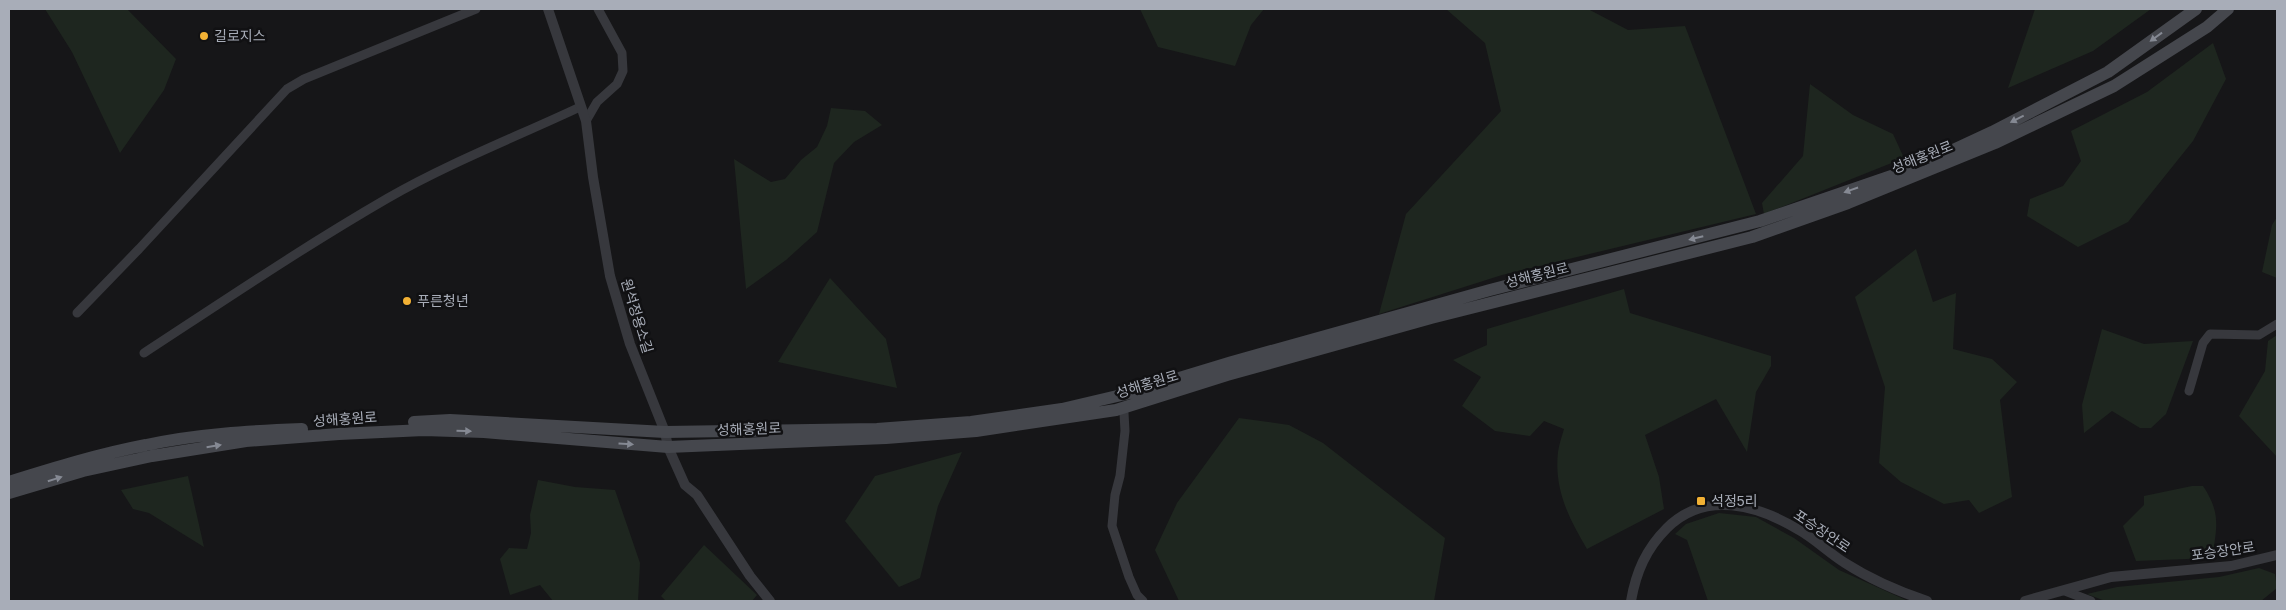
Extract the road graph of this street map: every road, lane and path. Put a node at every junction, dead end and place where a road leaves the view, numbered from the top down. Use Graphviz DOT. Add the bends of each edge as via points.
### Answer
graph roads {
  1 [pos="476,9"];
  2 [pos="548,9"];
  3 [pos="598,9"];
  4 [pos="2196,9"];
  5 [pos="2228,9"];
  6 [pos="580,107"];
  7 [pos="586,121"];
  8 [pos="76,313"];
  9 [pos="2277,324"];
  10 [pos="144,353"];
  11 [pos="2189,390"];
  12 [pos="1124,412"];
  13 [pos="665,432"];
  14 [pos="668,447"];
  15 [pos="9,482"];
  16 [pos="9,493"];
  17 [pos="2277,555"];
  18 [pos="2066,590"];
  19 [pos="770,601"];
  20 [pos="1143,601"];
  21 [pos="1631,601"];
  22 [pos="1927,601"];
  23 [pos="2025,601"];
  24 [pos="2091,601"];
  1 -- 8 [label="street" via="304,79 287,89"];
  2 -- 6 [label="street, 원석정용소길"];
  3 -- 7 [label="street" via="622,53 623,71 617,84 597,102"];
  4 -- 13 [label="main road, 성해홍원로, one-way" via="2108,72 1992,132 1918,166 1760,221 1490,290 1130,393 1062,409 972,422 877,429"];
  5 -- 14 [label="main road, 성해홍원로" via="2208,27 2114,86 1986,147 1848,203 1752,237 1431,318 1116,410 976,431"];
  6 -- 7 [label="street, 원석정용소길"];
  6 -- 10 [label="street" via="388,198"];
  7 -- 13 [label="street, 원석정용소길" via="610,276 630,344"];
  9 -- 11 [label="street" via="2259,335 2210,334 2203,343"];
  12 -- 20 [label="street" via="1125,430 1112,526 1129,577"];
  13 -- 14 [label="street, 원석정용소길"];
  13 -- 15 [label="main road, 성해홍원로" via="450,420 237,432 148,444 77,460"];
  16 -- 14 [label="main road, 성해홍원로, one-way" via="83,471 152,456 246,441 339,434 424,430"];
  14 -- 19 [label="street, 원석정용소길" via="685,485 697,495"];
  17 -- 18 [label="street, 포승장안로" via="2231,566 2111,577"];
  18 -- 23 [label="street, 포승장안로"];
  18 -- 24 [label="street"];
  21 -- 22 [label="street, 포승장안로" via="1640,564 1675,519 1693,510 1724,504 1757,508 1799,530 1846,564"];
}
